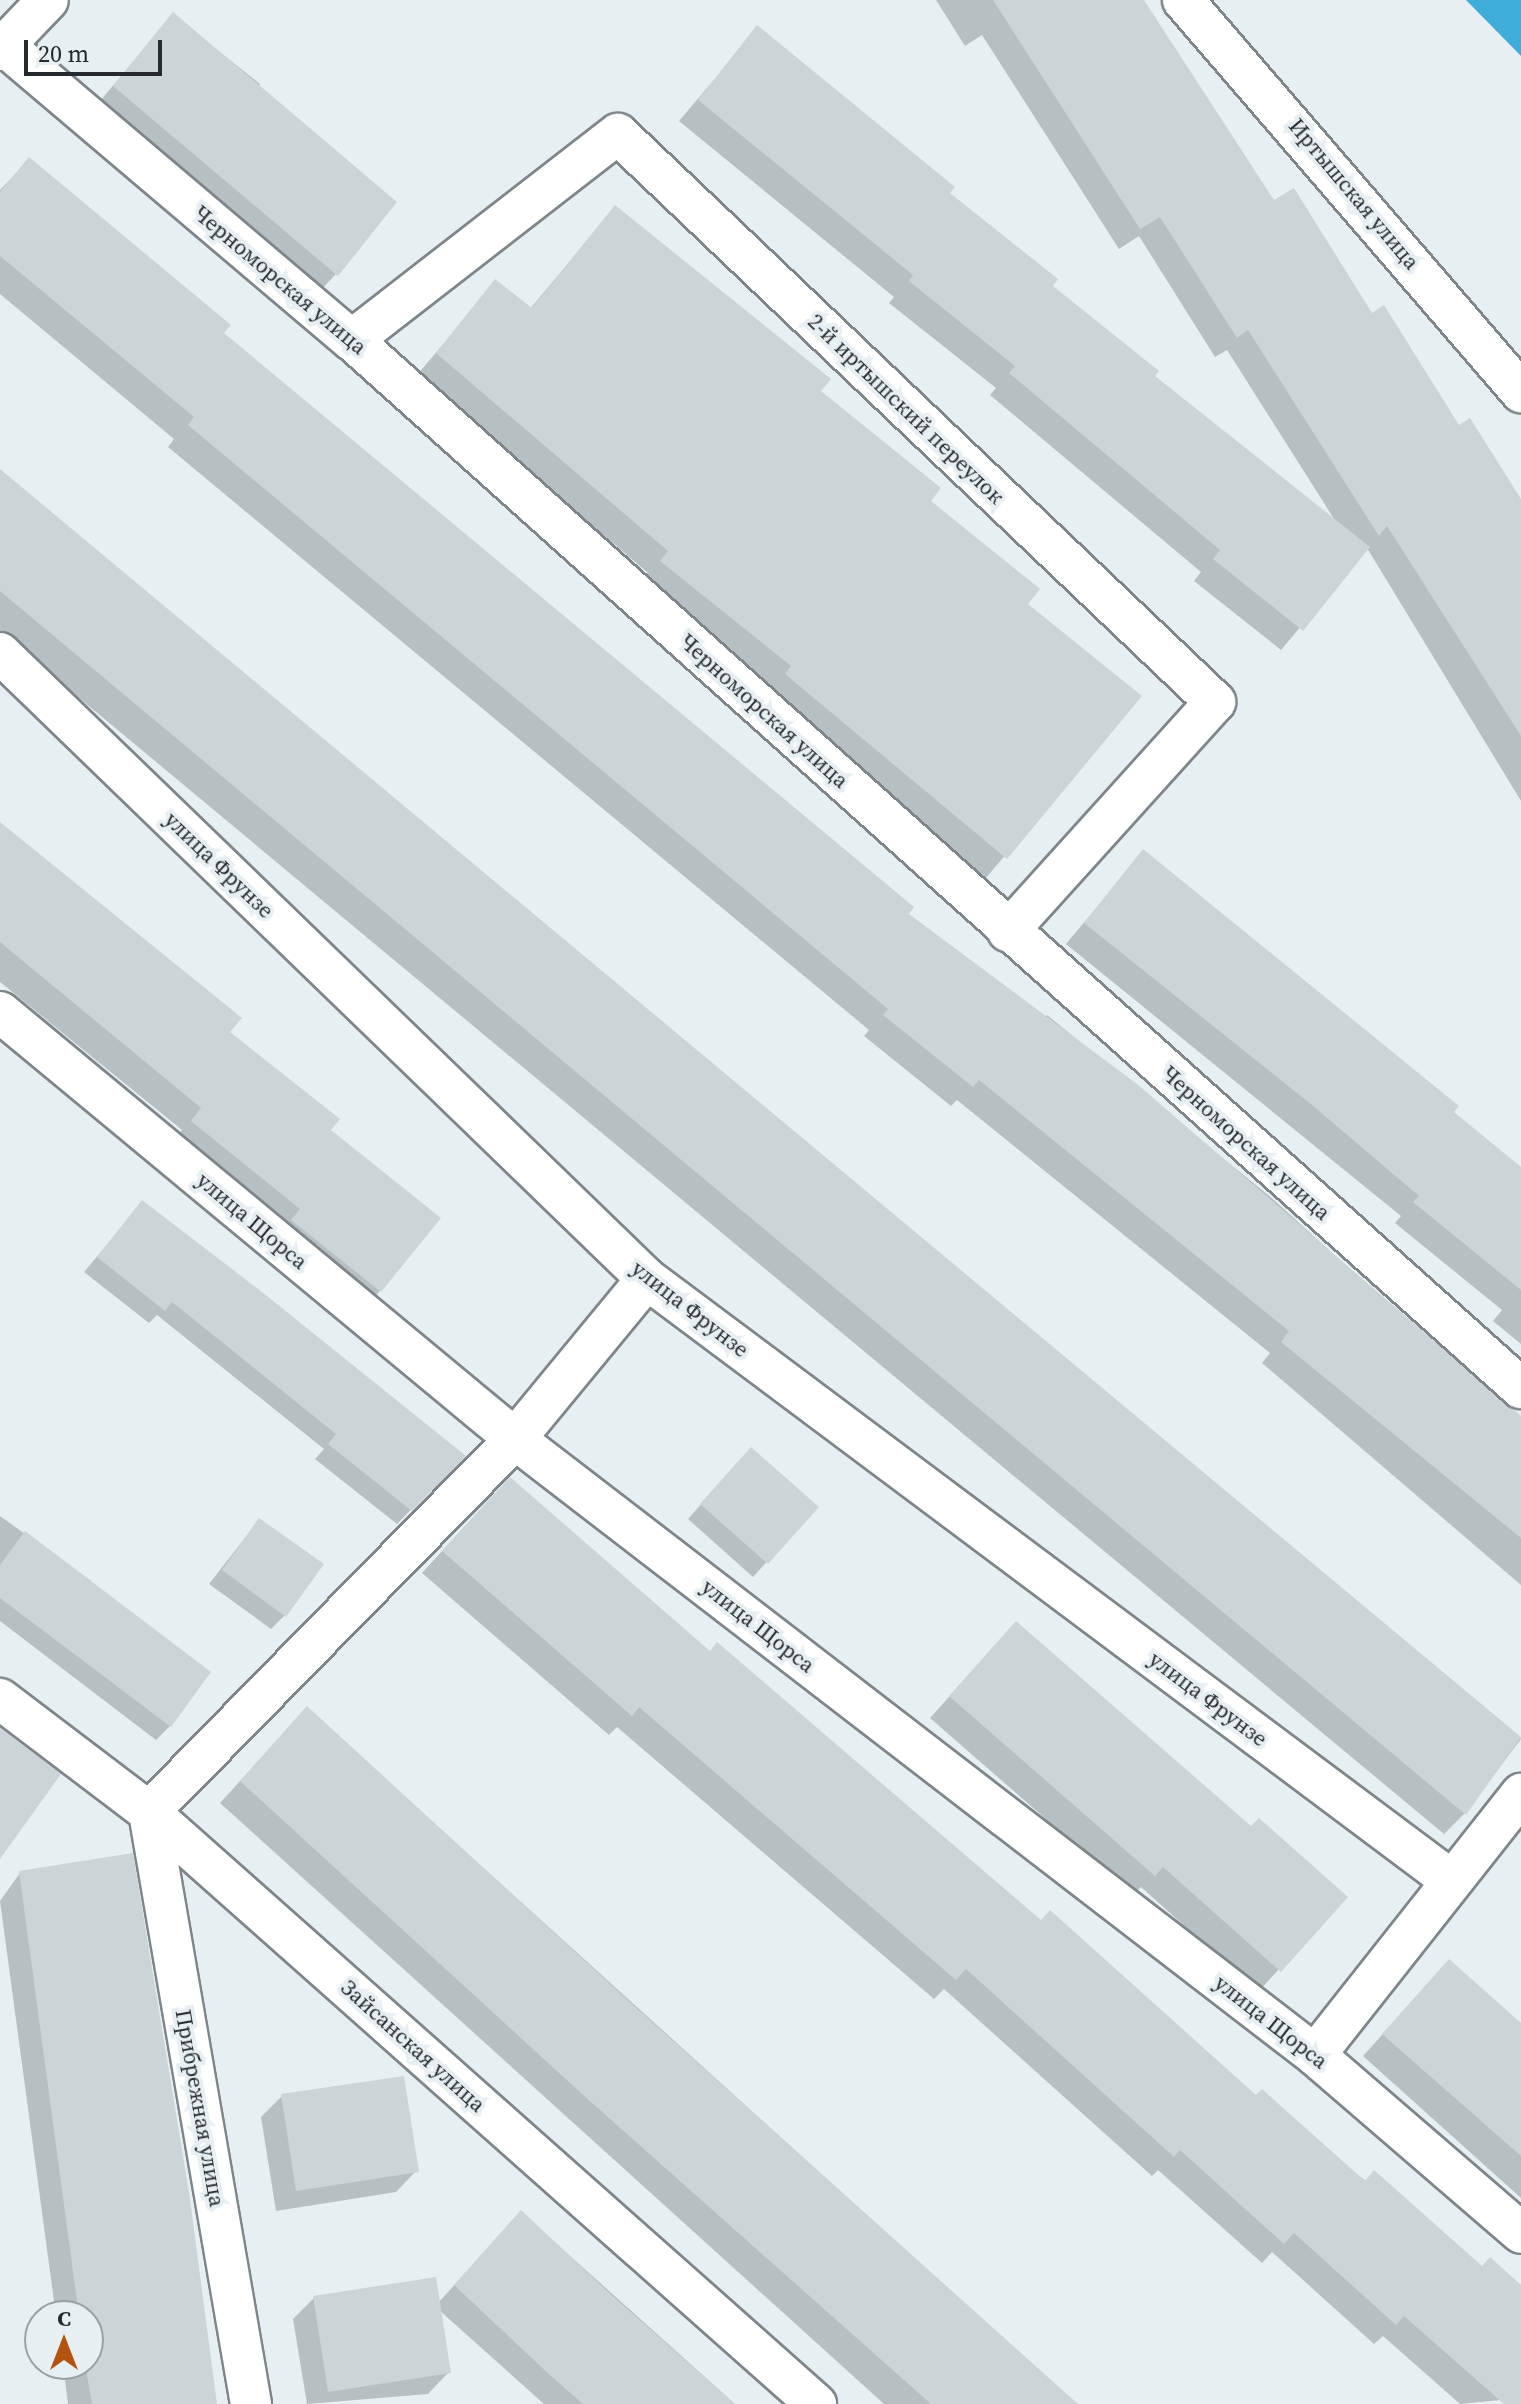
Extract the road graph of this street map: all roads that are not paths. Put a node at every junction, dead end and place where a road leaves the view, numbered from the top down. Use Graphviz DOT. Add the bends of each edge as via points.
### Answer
graph roads {
  1 [pos="48,0"];
  2 [pos="1183,0"];
  3 [pos="1,46"];
  4 [pos="352,340"];
  5 [pos="1521,392"];
  6 [pos="0,653"];
  7 [pos="1008,931"];
  8 [pos="0,1012"];
  9 [pos="647,1279"];
  10 [pos="1521,1388"];
  11 [pos="515,1439"];
  12 [pos="0,1699"];
  13 [pos="1521,1794"];
  14 [pos="149,1812"];
  15 [pos="1452,1881"];
  16 [pos="1315,2055"];
  17 [pos="1521,2233"];
  18 [pos="251,2404"];
  19 [pos="816,2404"];
  1 -- 3 [label="street"];
  2 -- 5 [label="street, Иртышская улица"];
  3 -- 4 [label="street, Черноморская улица"];
  4 -- 7 [label="street, Черноморская улица"];
  4 -- 7 [label="street, 2-й иртышский переулок" via="618,134 1215,702"];
  6 -- 9 [label="street, улица Фрунзе"];
  7 -- 10 [label="street, Черноморская улица"];
  8 -- 11 [label="street, улица Щорса"];
  9 -- 11 [label="street"];
  9 -- 15 [label="street, улица Фрунзе"];
  11 -- 14 [label="street"];
  11 -- 16 [label="street, улица Щорса"];
  12 -- 14 [label="street, Зайсанская улица"];
  13 -- 15 [label="street"];
  14 -- 18 [label="street, Прибрежная улица"];
  14 -- 19 [label="street, Зайсанская улица"];
  15 -- 16 [label="street"];
  16 -- 17 [label="street, улица Щорса"];
}
